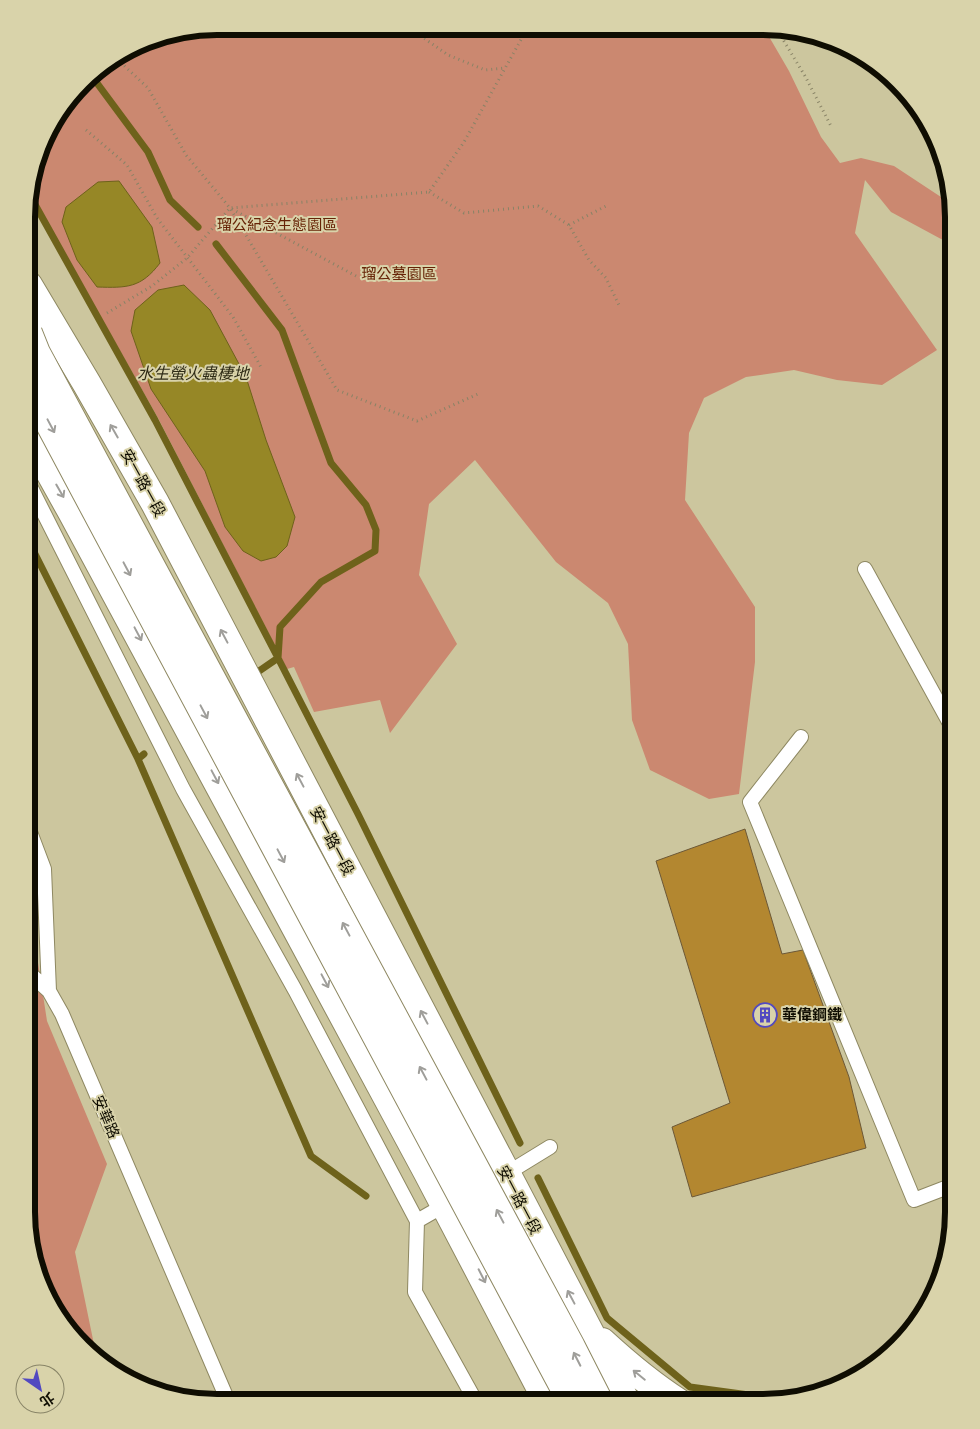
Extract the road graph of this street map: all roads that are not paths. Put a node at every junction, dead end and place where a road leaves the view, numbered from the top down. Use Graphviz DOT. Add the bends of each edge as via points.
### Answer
graph roads {
  1 [pos="35,298"];
  2 [pos="35,350"];
  3 [pos="35,396"];
  4 [pos="35,445"];
  5 [pos="35,494"];
  6 [pos="865,569"];
  7 [pos="945,715"];
  8 [pos="801,737"];
  9 [pos="35,845"];
  10 [pos="35,977"];
  11 [pos="50,991"];
  12 [pos="550,1147"];
  13 [pos="506,1174"];
  14 [pos="945,1188"];
  15 [pos="445,1206"];
  16 [pos="417,1221"];
  17 [pos="586,1326"];
  18 [pos="225,1394"];
  19 [pos="472,1394"];
  20 [pos="542,1394"];
  21 [pos="568,1394"];
  22 [pos="595,1394"];
  23 [pos="622,1394"];
  24 [pos="666,1394"];
  13 -- 1 [label="main road, 安一路一段, one-way" via="155,503"];
  22 -- 2 [label="main road, one-way, bridge"];
  3 -- 21 [label="main road, one-way, bridge"];
  4 -- 15 [label="main road, one-way"];
  5 -- 16 [label="lane" via="183,789 295,990"];
  6 -- 7 [label="lane"];
  8 -- 14 [label="lane" via="750,802 914,1200"];
  9 -- 11 [label="lane, 安華路" via="44,869"];
  10 -- 11 [label="lane"];
  11 -- 18 [label="lane, 安華路"];
  12 -- 13 [label="lane"];
  13 -- 15 [label="main road"];
  17 -- 13 [label="main road, 安一路一段, one-way"];
  15 -- 16 [label="lane"];
  15 -- 20 [label="main road, one-way"];
  16 -- 19 [label="lane" via="415,1292"];
  17 -- 23 [label="main road, 安一路一段"];
  24 -- 17 [label="main road, one-way" via="625,1363"];
}
